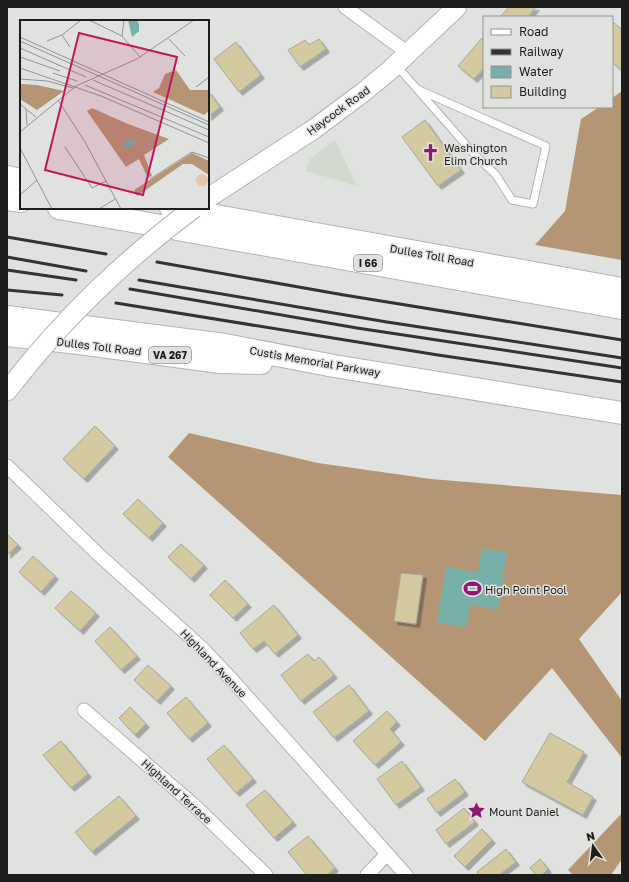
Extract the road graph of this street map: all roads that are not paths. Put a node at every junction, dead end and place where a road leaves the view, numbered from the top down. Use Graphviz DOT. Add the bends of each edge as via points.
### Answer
graph roads {
  1 [pos="345,7"];
  2 [pos="456,7"];
  3 [pos="402,59"];
  4 [pos="417,89"];
  5 [pos="7,177"];
  6 [pos="20,180"];
  7 [pos="209,197"];
  8 [pos="7,199"];
  9 [pos="20,201"];
  10 [pos="65,209"];
  11 [pos="177,209"];
  12 [pos="193,209"];
  13 [pos="622,289"];
  14 [pos="622,308"];
  15 [pos="7,317"];
  16 [pos="7,335"];
  17 [pos="334,366"];
  18 [pos="11,386"];
  19 [pos="622,413"];
  20 [pos="7,466"];
  21 [pos="84,710"];
  22 [pos="387,854"];
  23 [pos="266,875"];
  24 [pos="367,875"];
  25 [pos="406,875"];
  1 -- 3 [label="street"];
  2 -- 3 [label="main road, Haycock Road"];
  3 -- 4 [label="lane"];
  3 -- 7 [label="main road, Haycock Road" via="314,129"];
  4 -- 4 [label="lane" via="496,175 512,200 533,204 546,146"];
  5 -- 6 [label="highway"];
  8 -- 9 [label="highway"];
  10 -- 14 [label="highway, I 66"];
  11 -- 13 [label="highway, Dulles Toll Road"];
  12 -- 18 [label="main road, bridge" via="94,293 60,328"];
  15 -- 17 [label="highway, Custis Memorial Parkway" via="224,345"];
  16 -- 17 [label="highway, Dulles Toll Road / VA 267" via="220,362"];
  17 -- 19 [label="highway, Custis Memorial Parkway"];
  20 -- 22 [label="street, Highland Avenue" via="99,555 201,647"];
  21 -- 23 [label="street, Highland Terrace" via="196,806"];
  22 -- 24 [label="street"];
  22 -- 25 [label="street, Highland Avenue"];
}
